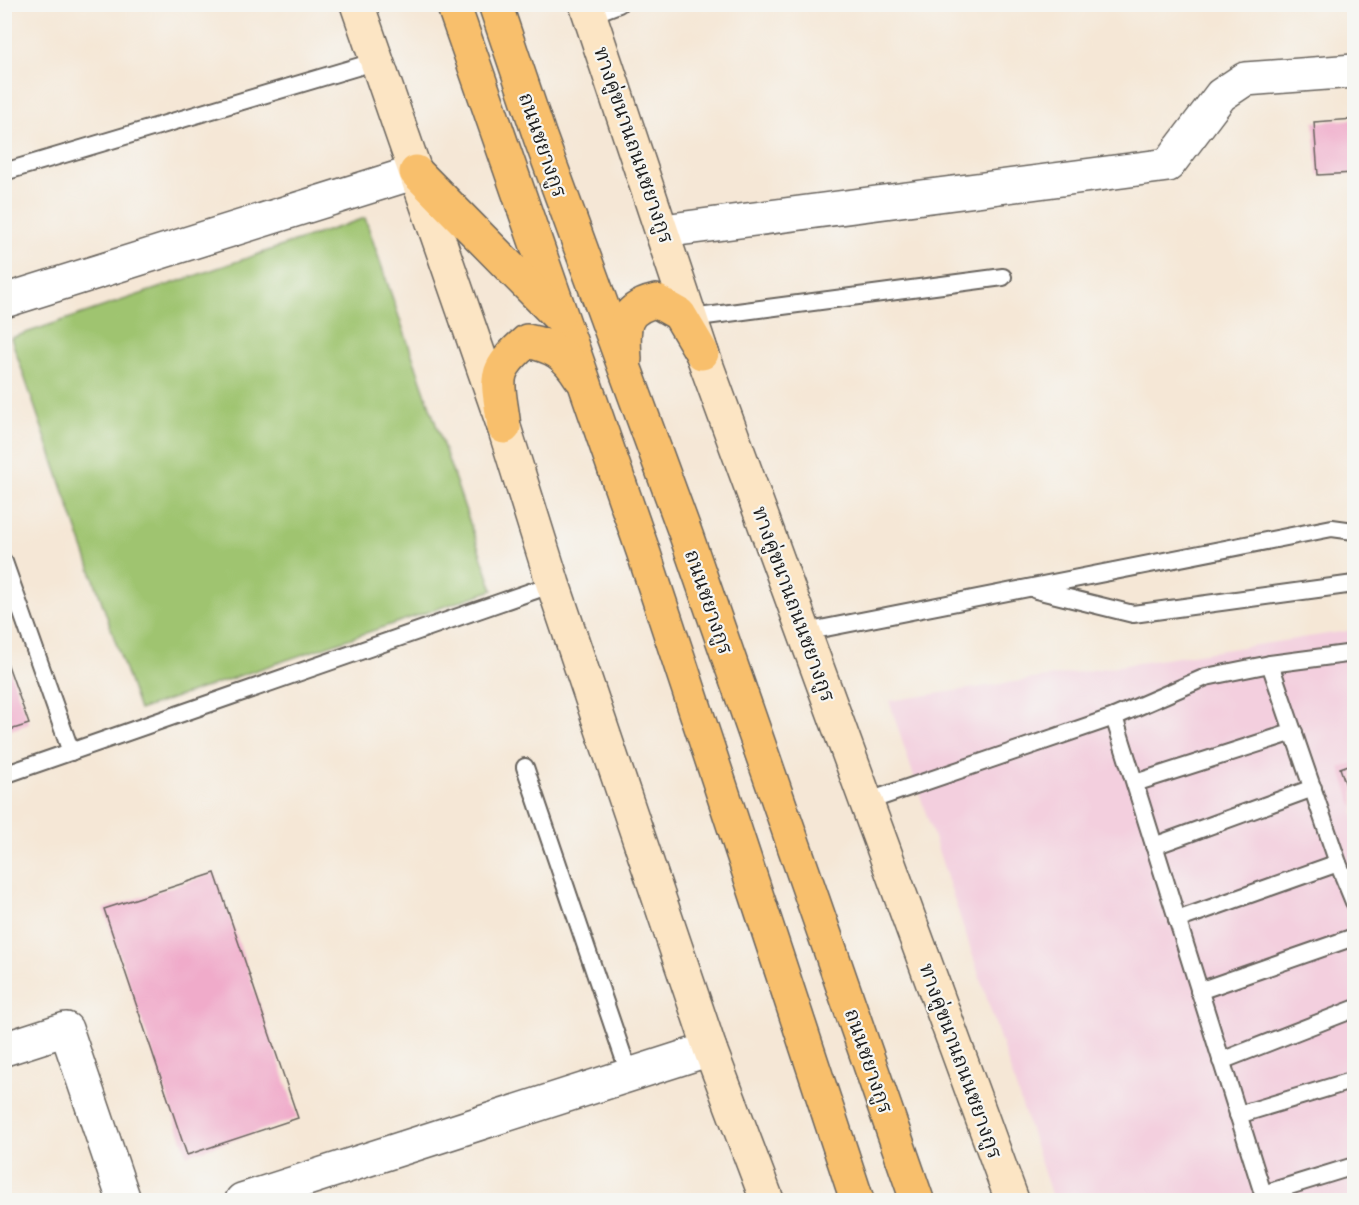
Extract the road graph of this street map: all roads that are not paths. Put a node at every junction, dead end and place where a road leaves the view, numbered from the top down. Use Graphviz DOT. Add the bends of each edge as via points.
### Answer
graph roads {
  1 [pos="357,4"];
  2 [pos="453,4"];
  3 [pos="495,4"];
  4 [pos="598,8"];
  5 [pos="377,61"];
  6 [pos="1354,70"];
  7 [pos="4,172"];
  8 [pos="416,172"];
  9 [pos="663,231"];
  10 [pos="1003,277"];
  11 [pos="4,301"];
  12 [pos="691,318"];
  13 [pos="564,322"];
  14 [pos="702,353"];
  15 [pos="626,376"];
  16 [pos="587,388"];
  17 [pos="504,427"];
  18 [pos="1354,531"];
  19 [pos="4,562"];
  20 [pos="553,584"];
  21 [pos="1354,584"];
  22 [pos="1031,589"];
  23 [pos="804,632"];
  24 [pos="1354,653"];
  25 [pos="1270,664"];
  26 [pos="1114,717"];
  27 [pos="1294,732"];
  28 [pos="71,752"];
  29 [pos="525,767"];
  30 [pos="4,775"];
  31 [pos="1135,783"];
  32 [pos="1313,788"];
  33 [pos="866,802"];
  34 [pos="1154,846"];
  35 [pos="1338,863"];
  36 [pos="1354,902"];
  37 [pos="1177,920"];
  38 [pos="1354,937"];
  39 [pos="1199,991"];
  40 [pos="1354,1009"];
  41 [pos="4,1048"];
  42 [pos="710,1049"];
  43 [pos="1221,1060"];
  44 [pos="630,1076"];
  45 [pos="1354,1080"];
  46 [pos="1238,1115"];
  47 [pos="1354,1166"];
  48 [pos="1264,1197"];
  49 [pos="124,1200"];
  50 [pos="242,1200"];
  51 [pos="767,1200"];
  52 [pos="856,1200"];
  53 [pos="917,1200"];
  54 [pos="1012,1200"];
  1 -- 5 [label="main road"];
  2 -- 13 [label="main road, ถนนชยางกูร"];
  3 -- 15 [label="main road, ถนนชยางกูร"];
  4 -- 9 [label="main road, ทางคู่ขนานถนนชยางกูร"];
  5 -- 7 [label="lane"];
  5 -- 8 [label="main road"];
  6 -- 9 [label="street" via="1245,79 1221,95 1168,165"];
  8 -- 11 [label="street"];
  8 -- 13 [label="main road"];
  8 -- 17 [label="main road"];
  9 -- 12 [label="main road, ทางคู่ขนานถนนชยางกูร"];
  10 -- 12 [label="lane"];
  12 -- 14 [label="main road, ทางคู่ขนานถนนชยางกูร"];
  13 -- 16 [label="main road, ถนนชยางกูร"];
  14 -- 15 [label="main road" via="679,314 656,300 641,304 623,327"];
  14 -- 23 [label="main road, ทางคู่ขนานถนนชยางกูร"];
  15 -- 53 [label="main road, ถนนชยางกูร" via="686,535"];
  16 -- 17 [label="main road" via="570,360 558,350 526,341 507,358 498,374"];
  16 -- 52 [label="main road, ถนนชยางกูร"];
  17 -- 20 [label="main road"];
  18 -- 22 [label="lane" via="1332,528"];
  19 -- 28 [label="lane"];
  20 -- 28 [label="lane"];
  20 -- 42 [label="main road"];
  21 -- 22 [label="lane" via="1133,614"];
  22 -- 23 [label="lane"];
  23 -- 33 [label="main road, ทางคู่ขนานถนนชยางกูร"];
  24 -- 25 [label="lane"];
  25 -- 26 [label="lane" via="1206,677"];
  25 -- 27 [label="lane"];
  26 -- 31 [label="lane"];
  26 -- 33 [label="lane"];
  27 -- 31 [label="lane"];
  27 -- 32 [label="lane"];
  28 -- 30 [label="lane"];
  29 -- 44 [label="lane"];
  31 -- 34 [label="lane"];
  32 -- 34 [label="lane"];
  32 -- 35 [label="lane"];
  33 -- 54 [label="main road, ทางคู่ขนานถนนชยางกูร"];
  34 -- 37 [label="lane"];
  35 -- 36 [label="lane"];
  35 -- 37 [label="lane"];
  37 -- 39 [label="lane"];
  38 -- 39 [label="lane"];
  39 -- 43 [label="lane"];
  40 -- 43 [label="lane"];
  41 -- 49 [label="street" via="66,1029"];
  42 -- 44 [label="street"];
  42 -- 51 [label="main road"];
  43 -- 46 [label="lane"];
  44 -- 50 [label="street"];
  45 -- 46 [label="lane"];
  46 -- 48 [label="lane"];
  47 -- 48 [label="lane"];
}
